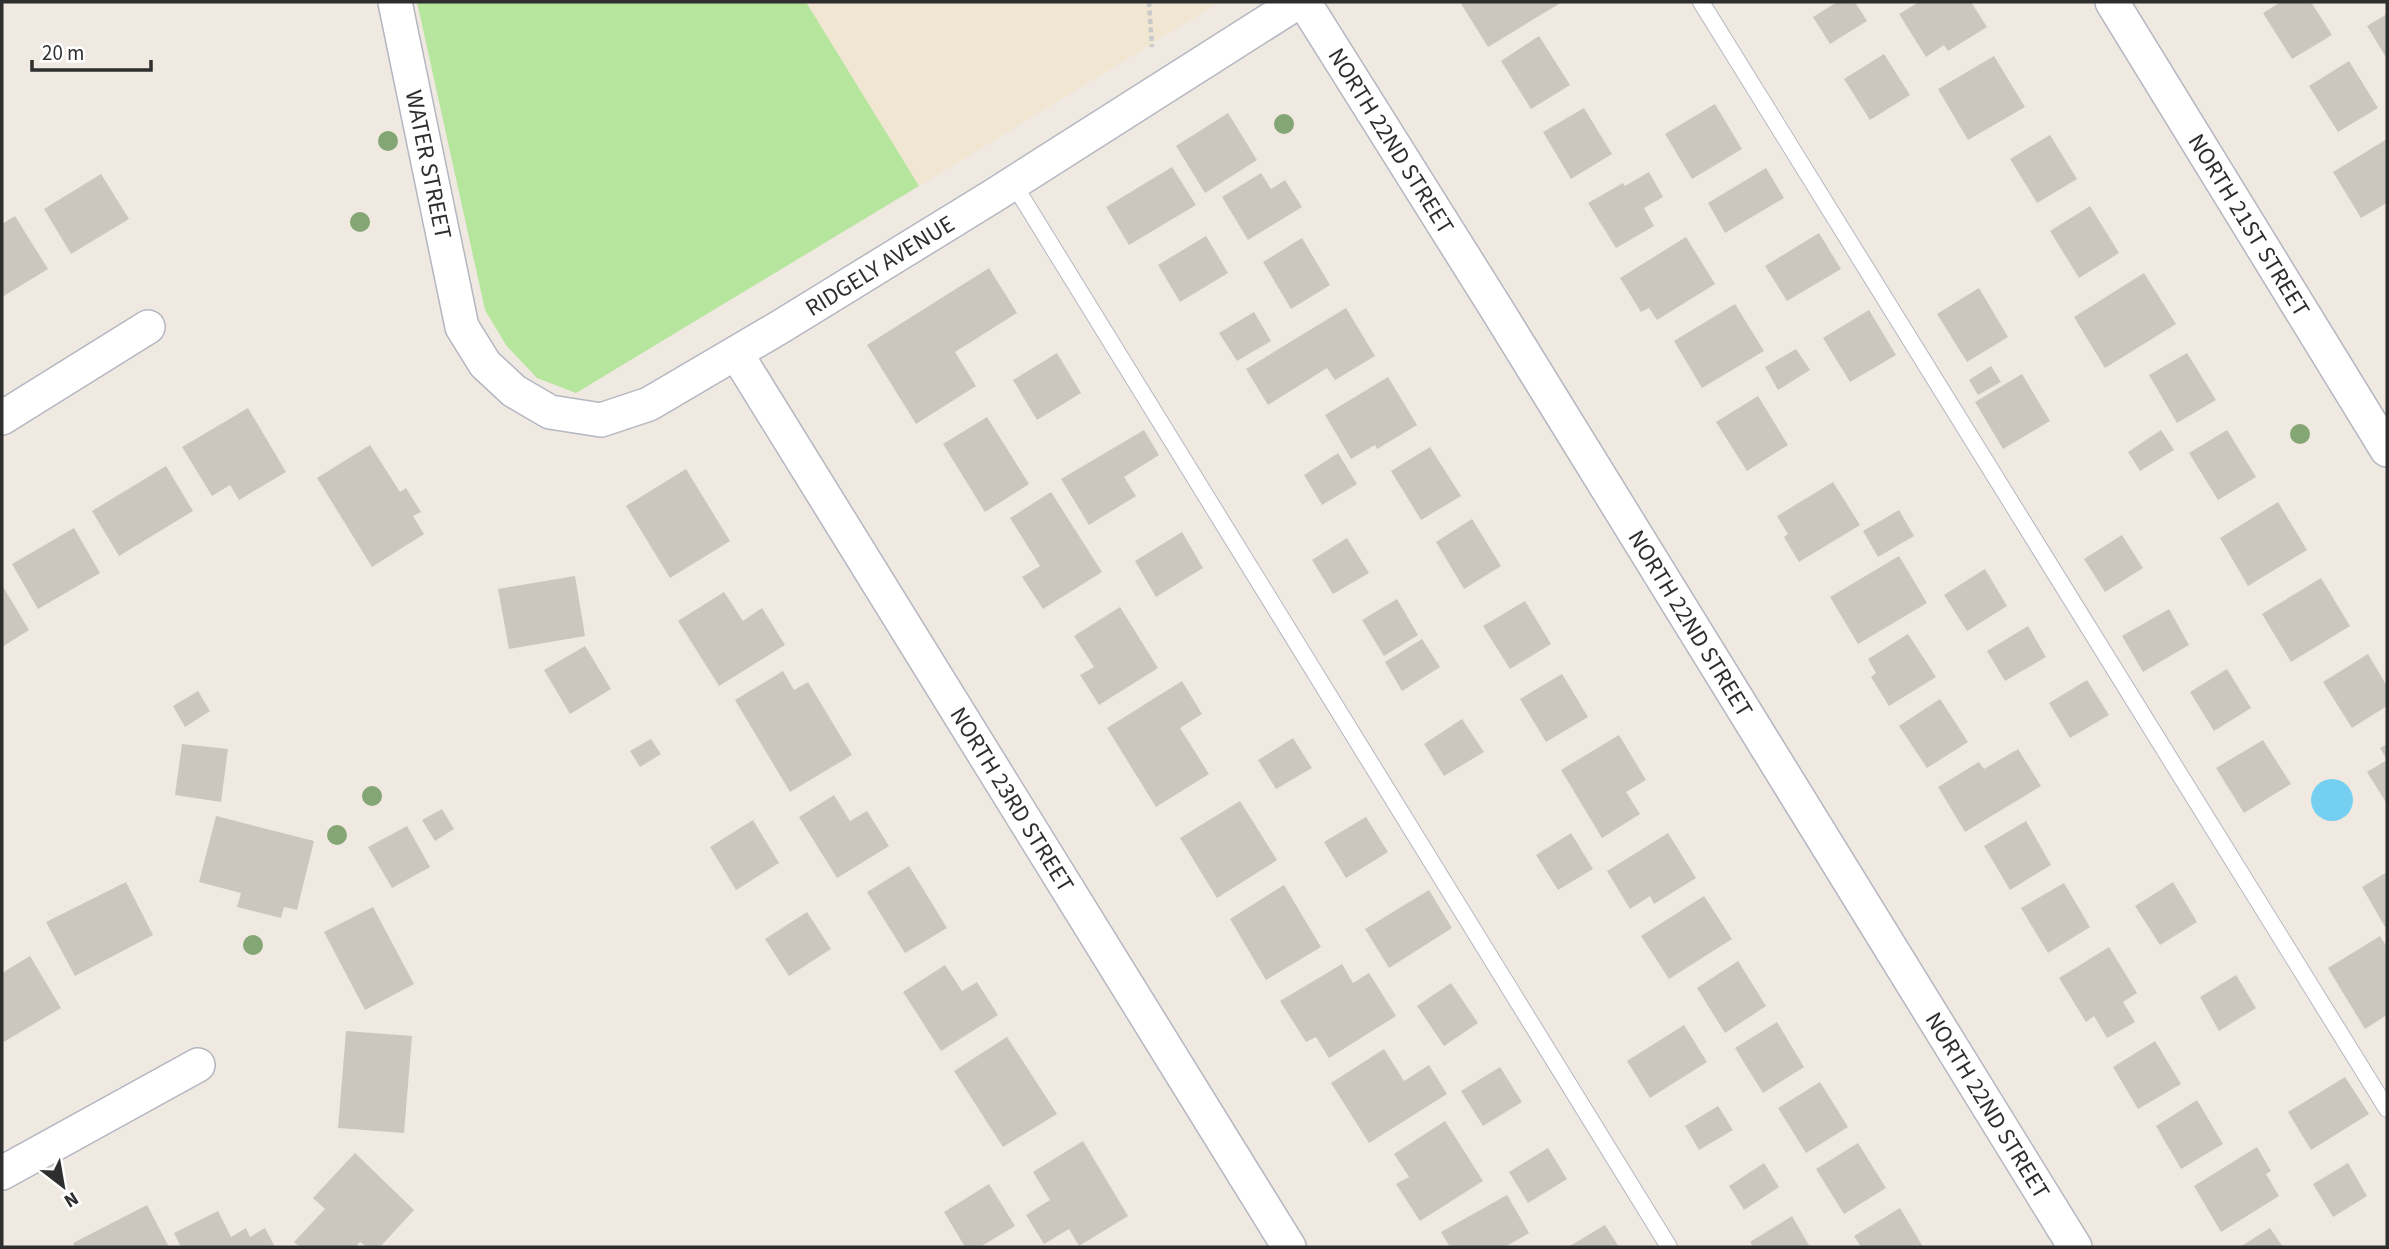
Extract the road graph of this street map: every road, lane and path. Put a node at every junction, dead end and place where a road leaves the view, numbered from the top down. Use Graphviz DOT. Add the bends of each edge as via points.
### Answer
graph roads {
  1 [pos="395,2"];
  2 [pos="1149,2"];
  3 [pos="1298,2"];
  4 [pos="1304,2"];
  5 [pos="1701,2"];
  6 [pos="2112,2"];
  7 [pos="1152,47"];
  8 [pos="1013,183"];
  9 [pos="148,327"];
  10 [pos="462,327"];
  11 [pos="736,352"];
  12 [pos="2,418"];
  13 [pos="2387,450"];
  14 [pos="198,1065"];
  15 [pos="2387,1109"];
  16 [pos="2,1173"];
  17 [pos="1289,1247"];
  18 [pos="1669,1247"];
  19 [pos="2074,1247"];
  1 -- 10 [label="street, WATER STREET"];
  2 -- 7 [label="path"];
  3 -- 8 [label="street, RIDGELY AVENUE"];
  4 -- 19 [label="street, NORTH 22ND STREET"];
  5 -- 15 [label="lane"];
  6 -- 13 [label="street, NORTH 21ST STREET"];
  8 -- 11 [label="street, RIDGELY AVENUE"];
  8 -- 18 [label="lane"];
  9 -- 12 [label="street"];
  10 -- 11 [label="street, RIDGELY AVENUE" via="485,364 514,391 550,412 601,420 649,404"];
  11 -- 17 [label="street, NORTH 23RD STREET"];
  14 -- 16 [label="street"];
}
